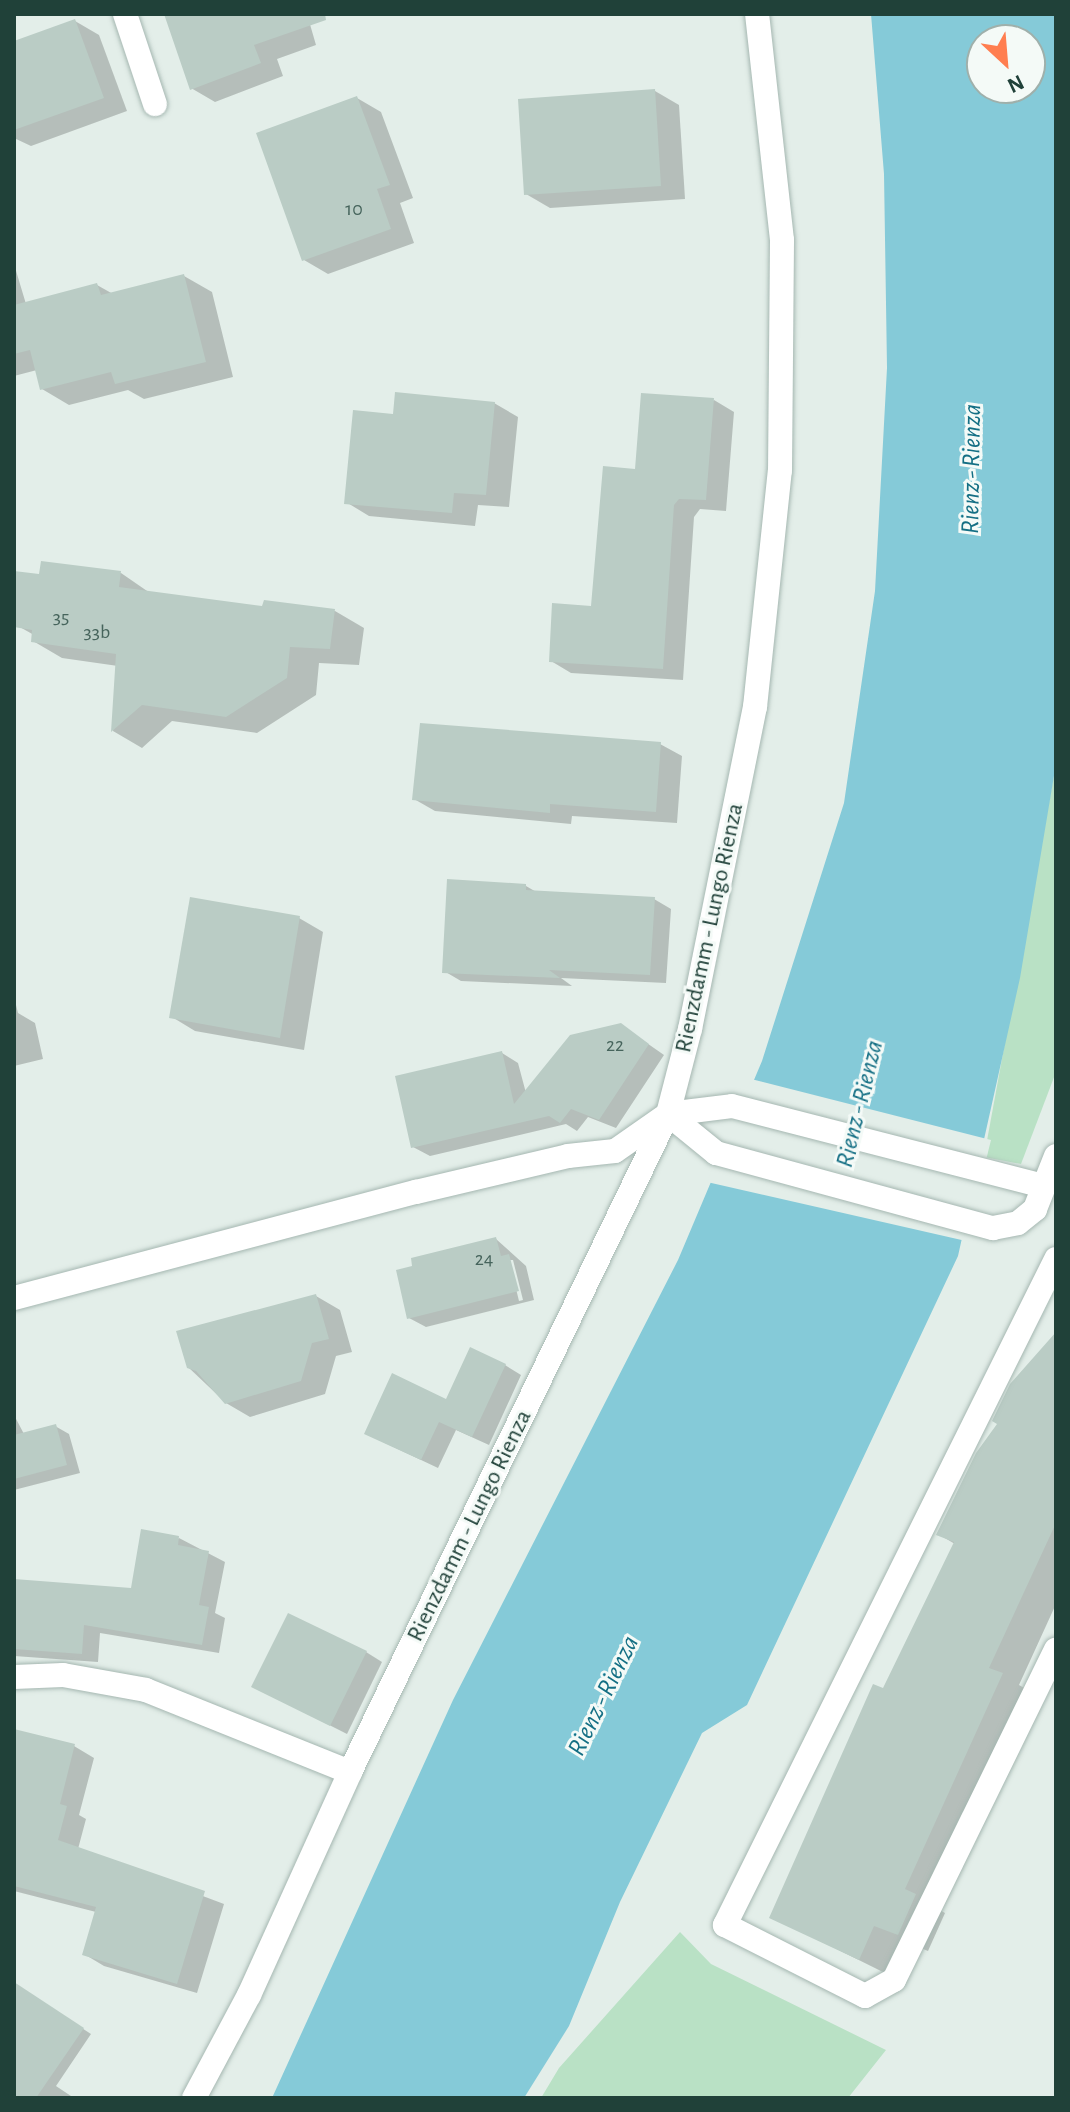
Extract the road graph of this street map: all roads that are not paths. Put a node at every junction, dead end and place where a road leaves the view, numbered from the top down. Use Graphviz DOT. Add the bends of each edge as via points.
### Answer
graph roads {
  1 [pos="125,14"];
  2 [pos="757,14"];
  3 [pos="155,104"];
  4 [pos="668,1114"];
  5 [pos="1056,1156"];
  6 [pos="1050,1194"];
  7 [pos="1056,1259"];
  8 [pos="14,1298"];
  9 [pos="1056,1650"];
  10 [pos="14,1677"];
  11 [pos="350,1772"];
  12 [pos="194,2098"];
  1 -- 3 [label="street"];
  2 -- 4 [label="street, Rienzdamm - Lungo Rienza" via="782,240 780,471 755,707"];
  4 -- 6 [label="street" via="732,1106 991,1172"];
  4 -- 6 [label="street" via="716,1153 993,1228 1018,1223"];
  4 -- 8 [label="street" via="615,1151 568,1156 416,1192"];
  4 -- 11 [label="street, Rienzdamm - Lungo Rienza"];
  5 -- 6 [label="street"];
  7 -- 9 [label="street" via="725,1925 865,1996 894,1980"];
  10 -- 11 [label="street" via="63,1675 146,1690"];
  11 -- 12 [label="street, Rienzdamm - Lungo Rienza" via="249,1995"];
}
